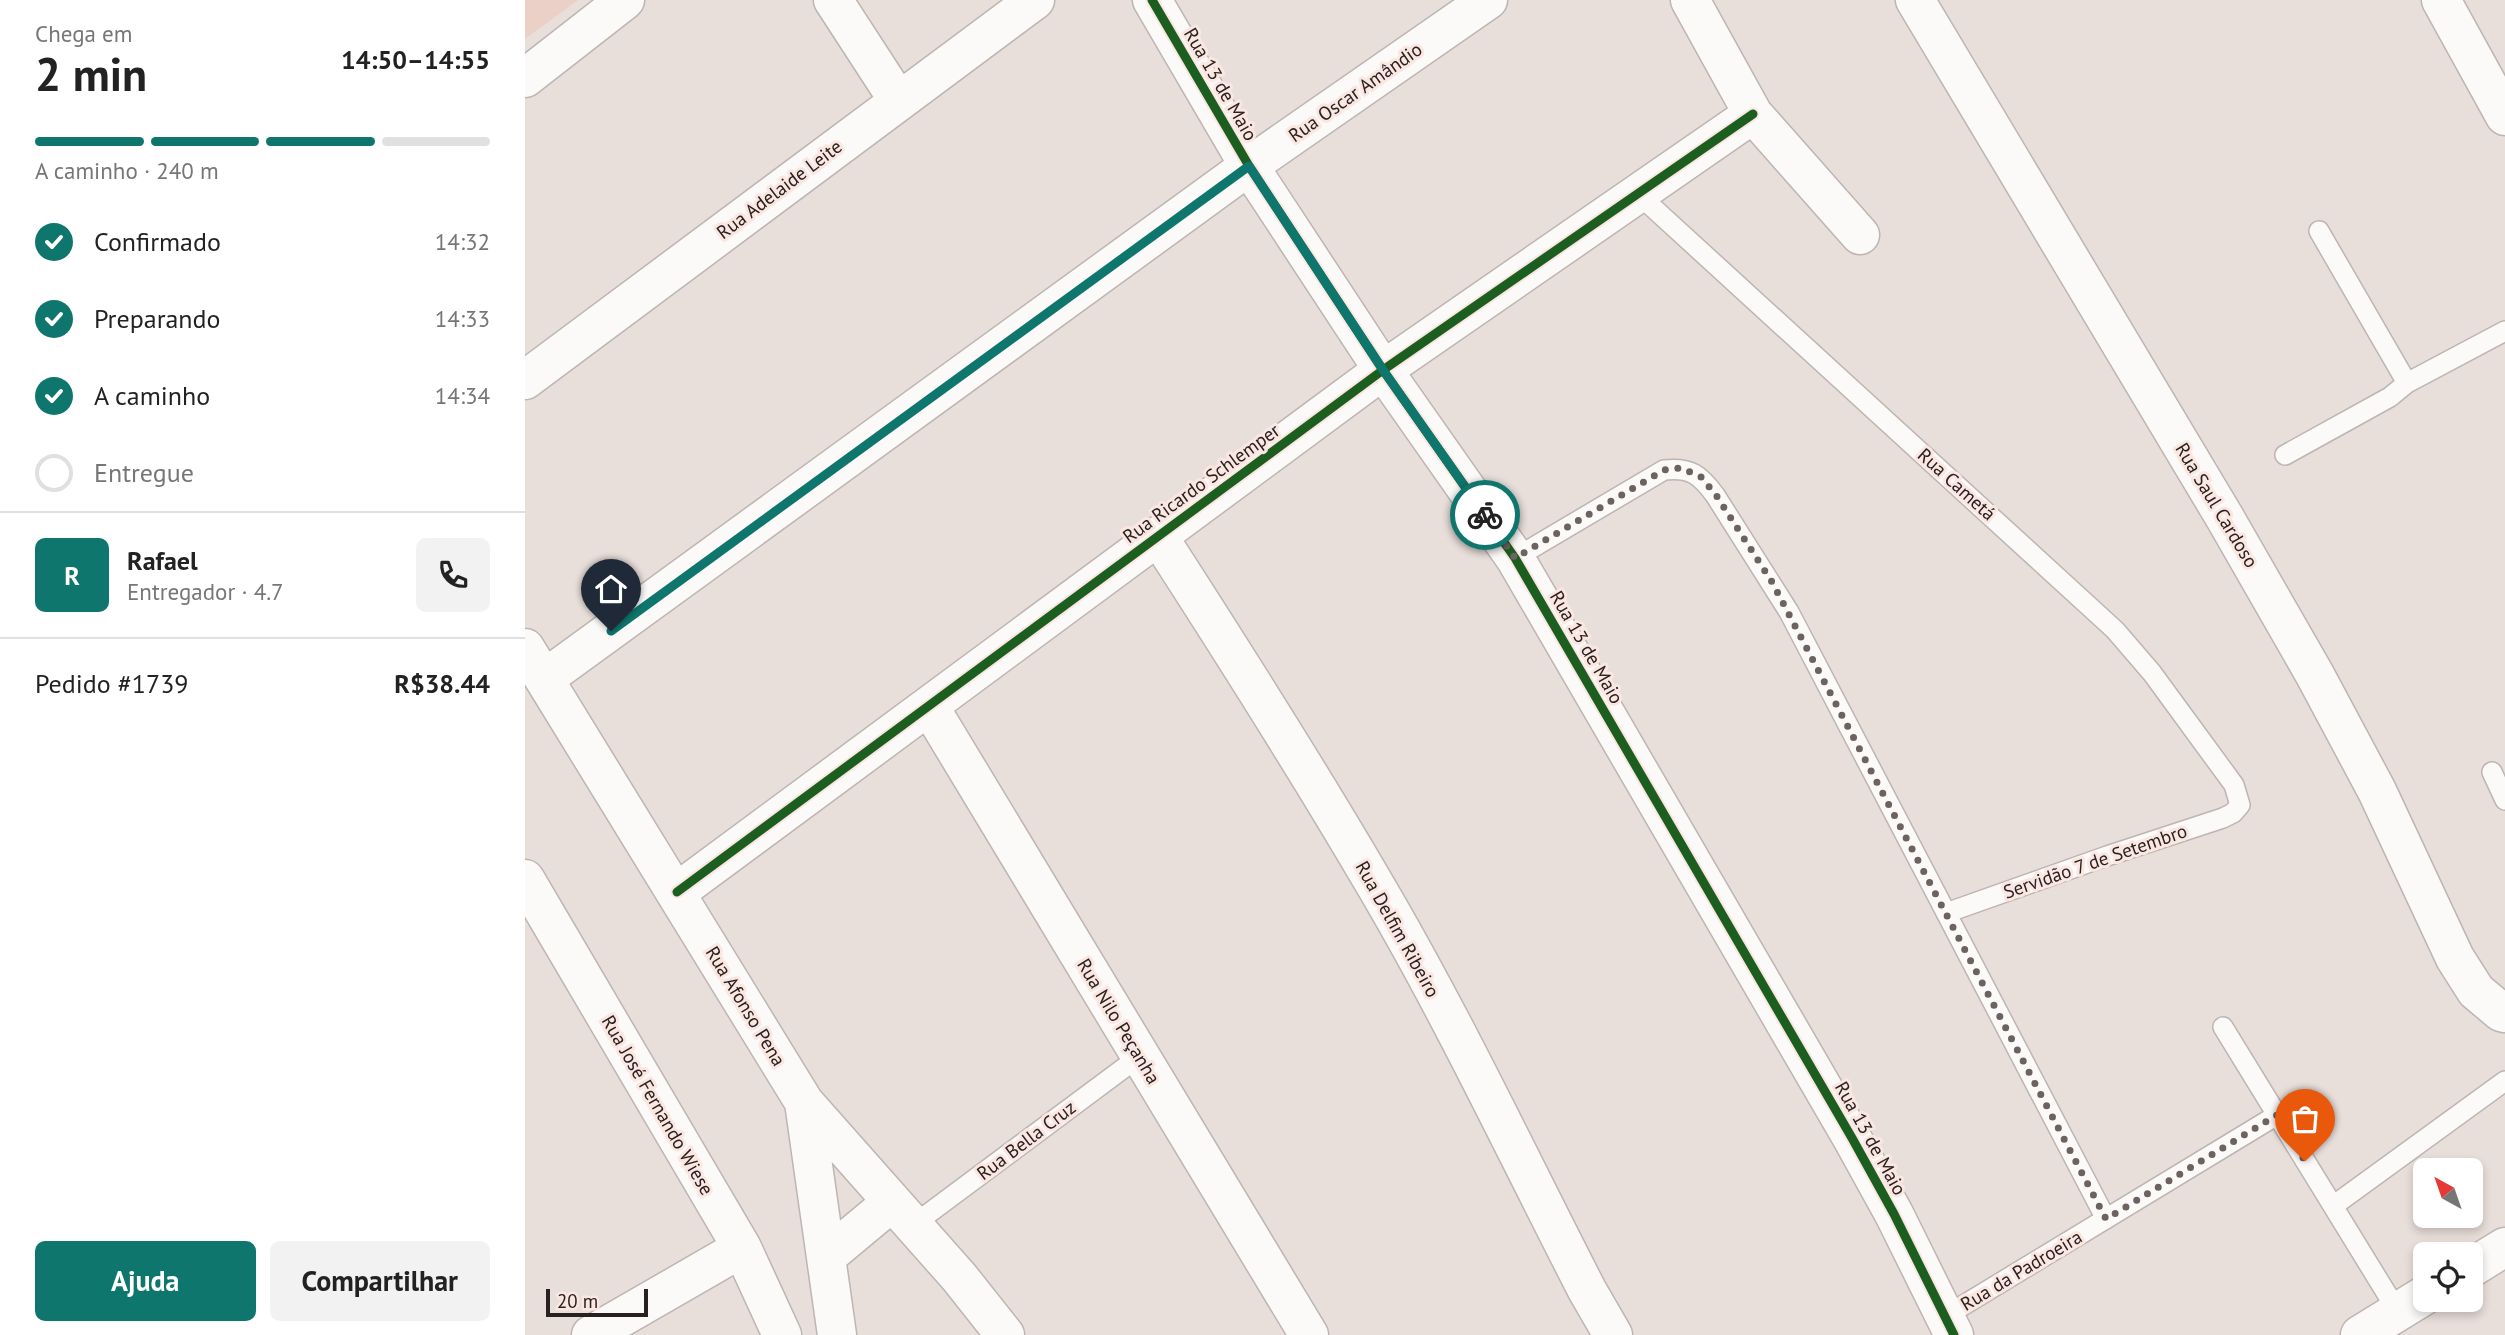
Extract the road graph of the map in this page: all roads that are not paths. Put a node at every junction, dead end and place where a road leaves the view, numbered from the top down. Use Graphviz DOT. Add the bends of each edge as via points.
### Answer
graph roads {
  1 [pos="625,0"];
  2 [pos="834,0"];
  3 [pos="1035,0"];
  4 [pos="1152,0"];
  5 [pos="1488,0"];
  6 [pos="1690,0"];
  7 [pos="1915,0"];
  8 [pos="2441,0"];
  9 [pos="525,78"];
  10 [pos="898,100"];
  11 [pos="1753,114"];
  12 [pos="2505,116"];
  13 [pos="1249,166"];
  14 [pos="1638,194"];
  15 [pos="2319,231"];
  16 [pos="1860,235"];
  17 [pos="2505,331"];
  18 [pos="1383,370"];
  19 [pos="525,380"];
  20 [pos="2407,383"];
  21 [pos="2285,455"];
  22 [pos="1159,536"];
  23 [pos="1515,558"];
  24 [pos="535,664"];
  25 [pos="929,706"];
  26 [pos="2492,772"];
  27 [pos="2505,800"];
  28 [pos="2240,805"];
  29 [pos="525,879"];
  30 [pos="677,892"];
  31 [pos="1947,913"];
  32 [pos="2505,1013"];
  33 [pos="2223,1027"];
  34 [pos="1140,1056"];
  35 [pos="2505,1081"];
  36 [pos="804,1102"];
  37 [pos="2277,1115"];
  38 [pos="2333,1206"];
  39 [pos="903,1213"];
  40 [pos="2106,1219"];
  41 [pos="2505,1247"];
  42 [pos="742,1248"];
  43 [pos="826,1257"];
  44 [pos="2483,1261"];
  45 [pos="2412,1304"];
  46 [pos="1949,1326"];
  47 [pos="591,1335"];
  48 [pos="782,1335"];
  49 [pos="837,1335"];
  50 [pos="1005,1335"];
  51 [pos="1309,1335"];
  52 [pos="1613,1335"];
  53 [pos="2360,1335"];
  1 -- 9 [label="street"];
  2 -- 10 [label="street"];
  3 -- 10 [label="street, Rua Adelaide Leite"];
  4 -- 13 [label="street, Rua 13 de Maio"];
  5 -- 13 [label="street, Rua Oscar Amândio"];
  6 -- 11 [label="street"];
  7 -- 32 [label="street, Rua Saul Cardoso" via="2315,675 2377,791 2455,958 2476,991"];
  8 -- 12 [label="street"];
  10 -- 19 [label="street, Rua Adelaide Leite"];
  11 -- 14 [label="street, Rua Ricardo Schlemper"];
  11 -- 16 [label="street"];
  13 -- 18 [label="street, Rua 13 de Maio"];
  13 -- 24 [label="street, Rua Oscar Amândio"];
  14 -- 18 [label="street, Rua Ricardo Schlemper"];
  14 -- 28 [label="lane, Rua Cametá" via="2115,630 2234,785"];
  15 -- 20 [label="lane"];
  17 -- 20 [label="lane"];
  18 -- 22 [label="street, Rua Ricardo Schlemper"];
  18 -- 23 [label="street, Rua 13 de Maio"];
  20 -- 21 [label="lane"];
  22 -- 25 [label="street, Rua Ricardo Schlemper"];
  22 -- 52 [label="street, Rua Delfim Ribeiro" via="1372,879"];
  23 -- 31 [label="lane" via="1664,470 1681,468 1701,477 1789,612"];
  23 -- 46 [label="street, Rua 13 de Maio" via="1852,1138"];
  24 -- 30 [label="street, Rua Afonso Pena"];
  25 -- 30 [label="street, Rua Ricardo Schlemper"];
  25 -- 34 [label="street, Rua Nilo Peçanha"];
  26 -- 27 [label="lane"];
  28 -- 31 [label="lane, Servidão 7 de Setembro" via="2223,818"];
  29 -- 42 [label="street, Rua José Fernando Wiese"];
  30 -- 36 [label="street, Rua Afonso Pena"];
  31 -- 40 [label="lane"];
  33 -- 37 [label="lane"];
  34 -- 39 [label="lane, Rua Bella Cruz"];
  34 -- 51 [label="street, Rua Nilo Peçanha"];
  35 -- 38 [label="lane"];
  36 -- 39 [label="street, Rua Afonso Pena"];
  36 -- 43 [label="street"];
  37 -- 38 [label="lane"];
  37 -- 40 [label="lane, Rua da Padroeira"];
  38 -- 45 [label="lane"];
  39 -- 43 [label="street"];
  39 -- 50 [label="street, Rua Afonso Pena"];
  40 -- 46 [label="lane, Rua da Padroeira"];
  41 -- 44 [label="street"];
  42 -- 47 [label="street"];
  42 -- 48 [label="street, Rua José Fernando Wiese"];
  43 -- 49 [label="street"];
  45 -- 53 [label="street"];
}
